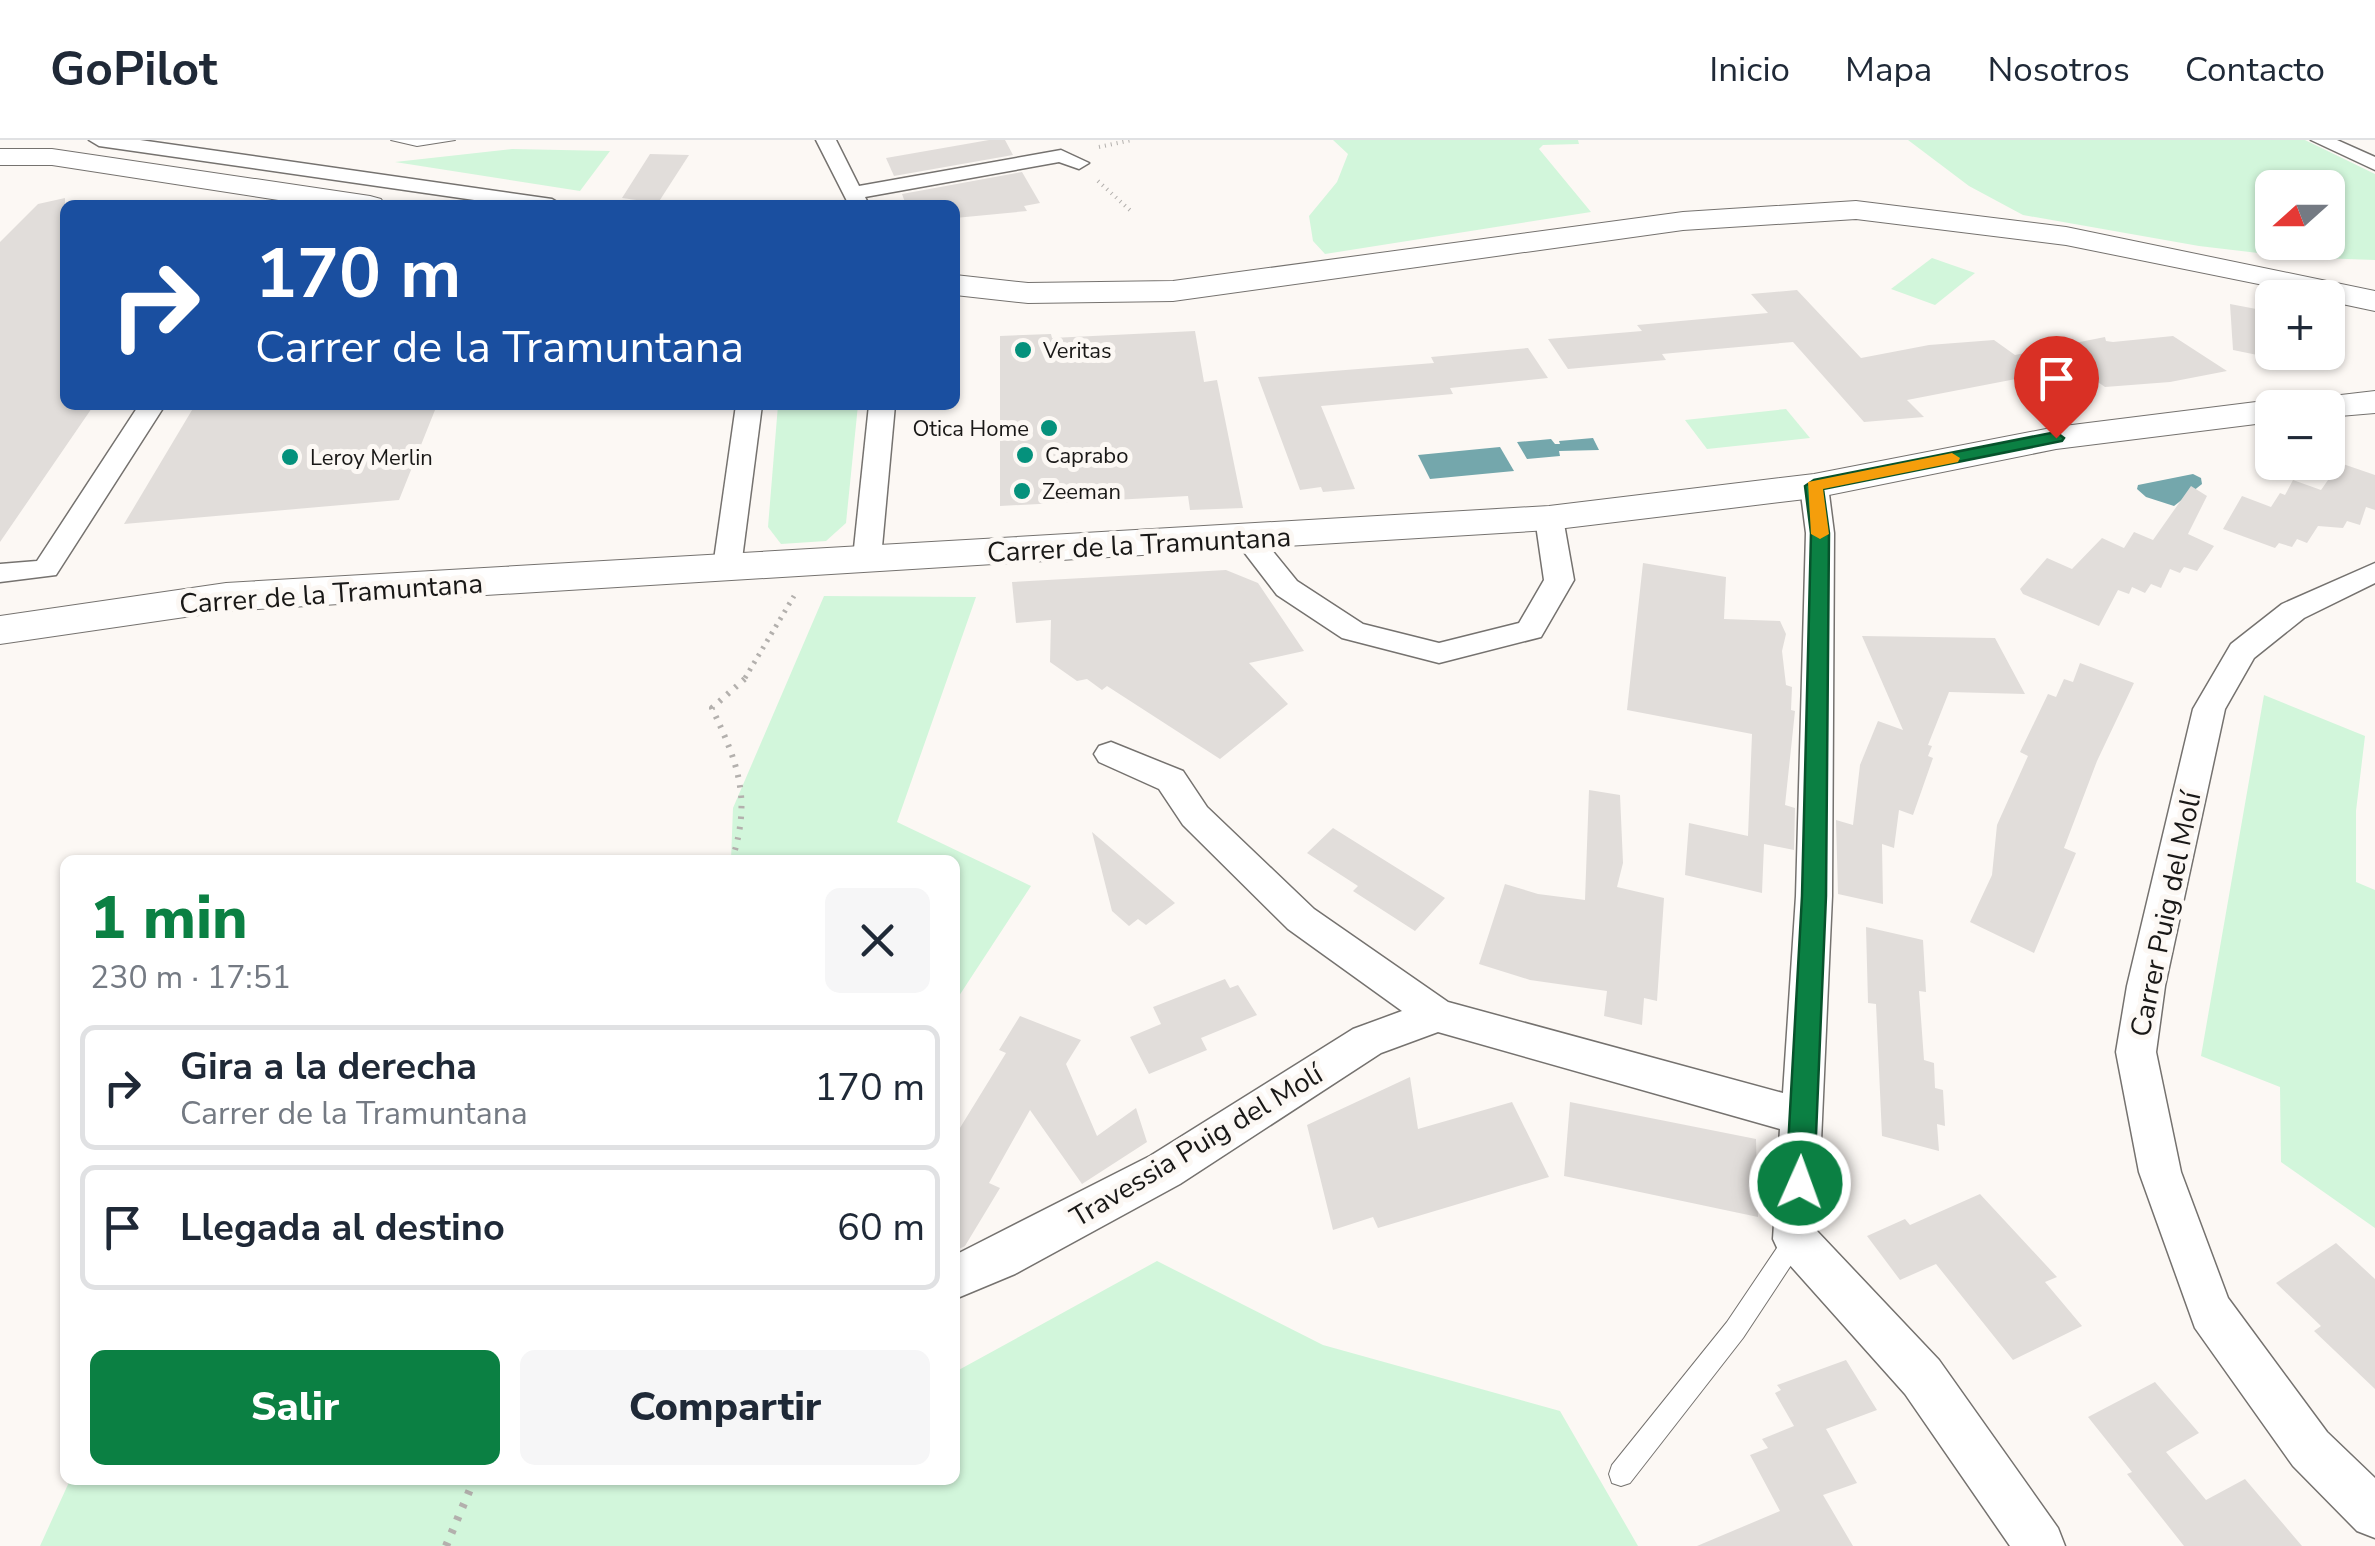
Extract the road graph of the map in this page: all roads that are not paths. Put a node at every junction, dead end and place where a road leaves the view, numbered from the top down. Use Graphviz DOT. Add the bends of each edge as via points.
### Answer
graph roads {
  1 [pos="9,140"];
  2 [pos="98,140"];
  3 [pos="396,140"];
  4 [pos="450,140"];
  5 [pos="826,140"];
  6 [pos="2375,142"];
  7 [pos="2325,143"];
  8 [pos="0,146"];
  9 [pos="0,157"];
  10 [pos="52,157"];
  11 [pos="1079,163"];
  12 [pos="2375,164"];
  13 [pos="282,199"];
  14 [pos="524,200"];
  15 [pos="853,200"];
  16 [pos="2229,268"];
  17 [pos="2375,278"];
  18 [pos="960,285"];
  19 [pos="2375,301"];
  20 [pos="2375,402"];
  21 [pos="2345,405"];
  22 [pos="149,410"];
  23 [pos="749,410"];
  24 [pos="882,410"];
  25 [pos="2255,413"];
  26 [pos="1814,486"];
  27 [pos="1549,518"];
  28 [pos="1248,538"];
  29 [pos="868,558"];
  30 [pos="726,568"];
  31 [pos="2375,572"];
  32 [pos="0,573"];
  33 [pos="0,630"];
  34 [pos="1112,754"];
  35 [pos="1437,1015"];
  36 [pos="1802,1117"];
  37 [pos="1795,1240"];
  38 [pos="960,1275"];
  39 [pos="1621,1474"];
  40 [pos="2375,1513"];
  41 [pos="2040,1546"];
  1 -- 8 [label="main road"];
  1 -- 10 [label="main road"];
  2 -- 14 [label="street" via="302,160"];
  3 -- 4 [label="lane"];
  5 -- 15 [label="street"];
  6 -- 7 [label="street"];
  7 -- 12 [label="street"];
  9 -- 10 [label="main road"];
  10 -- 13 [label="main road"];
  11 -- 15 [label="street" via="1060,156"];
  16 -- 17 [label="main road" via="2343,282"];
  16 -- 18 [label="main road" via="2066,236 1856,210 1683,221 1173,290 1087,294"];
  16 -- 19 [label="main road"];
  20 -- 21 [label="main road"];
  22 -- 32 [label="street" via="46,569"];
  23 -- 30 [label="street"];
  24 -- 29 [label="street"];
  25 -- 26 [label="main road, Carrer de la Tramuntana" via="2056,438"];
  26 -- 27 [label="main road, Carrer de la Tramuntana"];
  26 -- 36 [label="street" via="1820,533 1815,858"];
  27 -- 28 [label="main road, Carrer de la Tramuntana"];
  27 -- 28 [label="street" via="1559,580 1530,630 1439,653 1353,631 1286,588"];
  28 -- 29 [label="main road, Carrer de la Tramuntana"];
  29 -- 30 [label="main road, Carrer de la Tramuntana"];
  30 -- 33 [label="main road, Carrer de la Tramuntana" via="226,597"];
  31 -- 40 [label="street, Carrer Puig del Molí" via="2292,610 2242,651 2210,709 2136,1052 2160,1172 2211,1312 2310,1449"];
  34 -- 35 [label="street" via="1171,780 1194,816 1301,920"];
  35 -- 36 [label="street"];
  35 -- 38 [label="street, Travessia Puig del Molí" via="1367,1040 1165,1170"];
  36 -- 37 [label="street"];
  37 -- 39 [label="lane"];
  37 -- 41 [label="street" via="1922,1377"];
}
